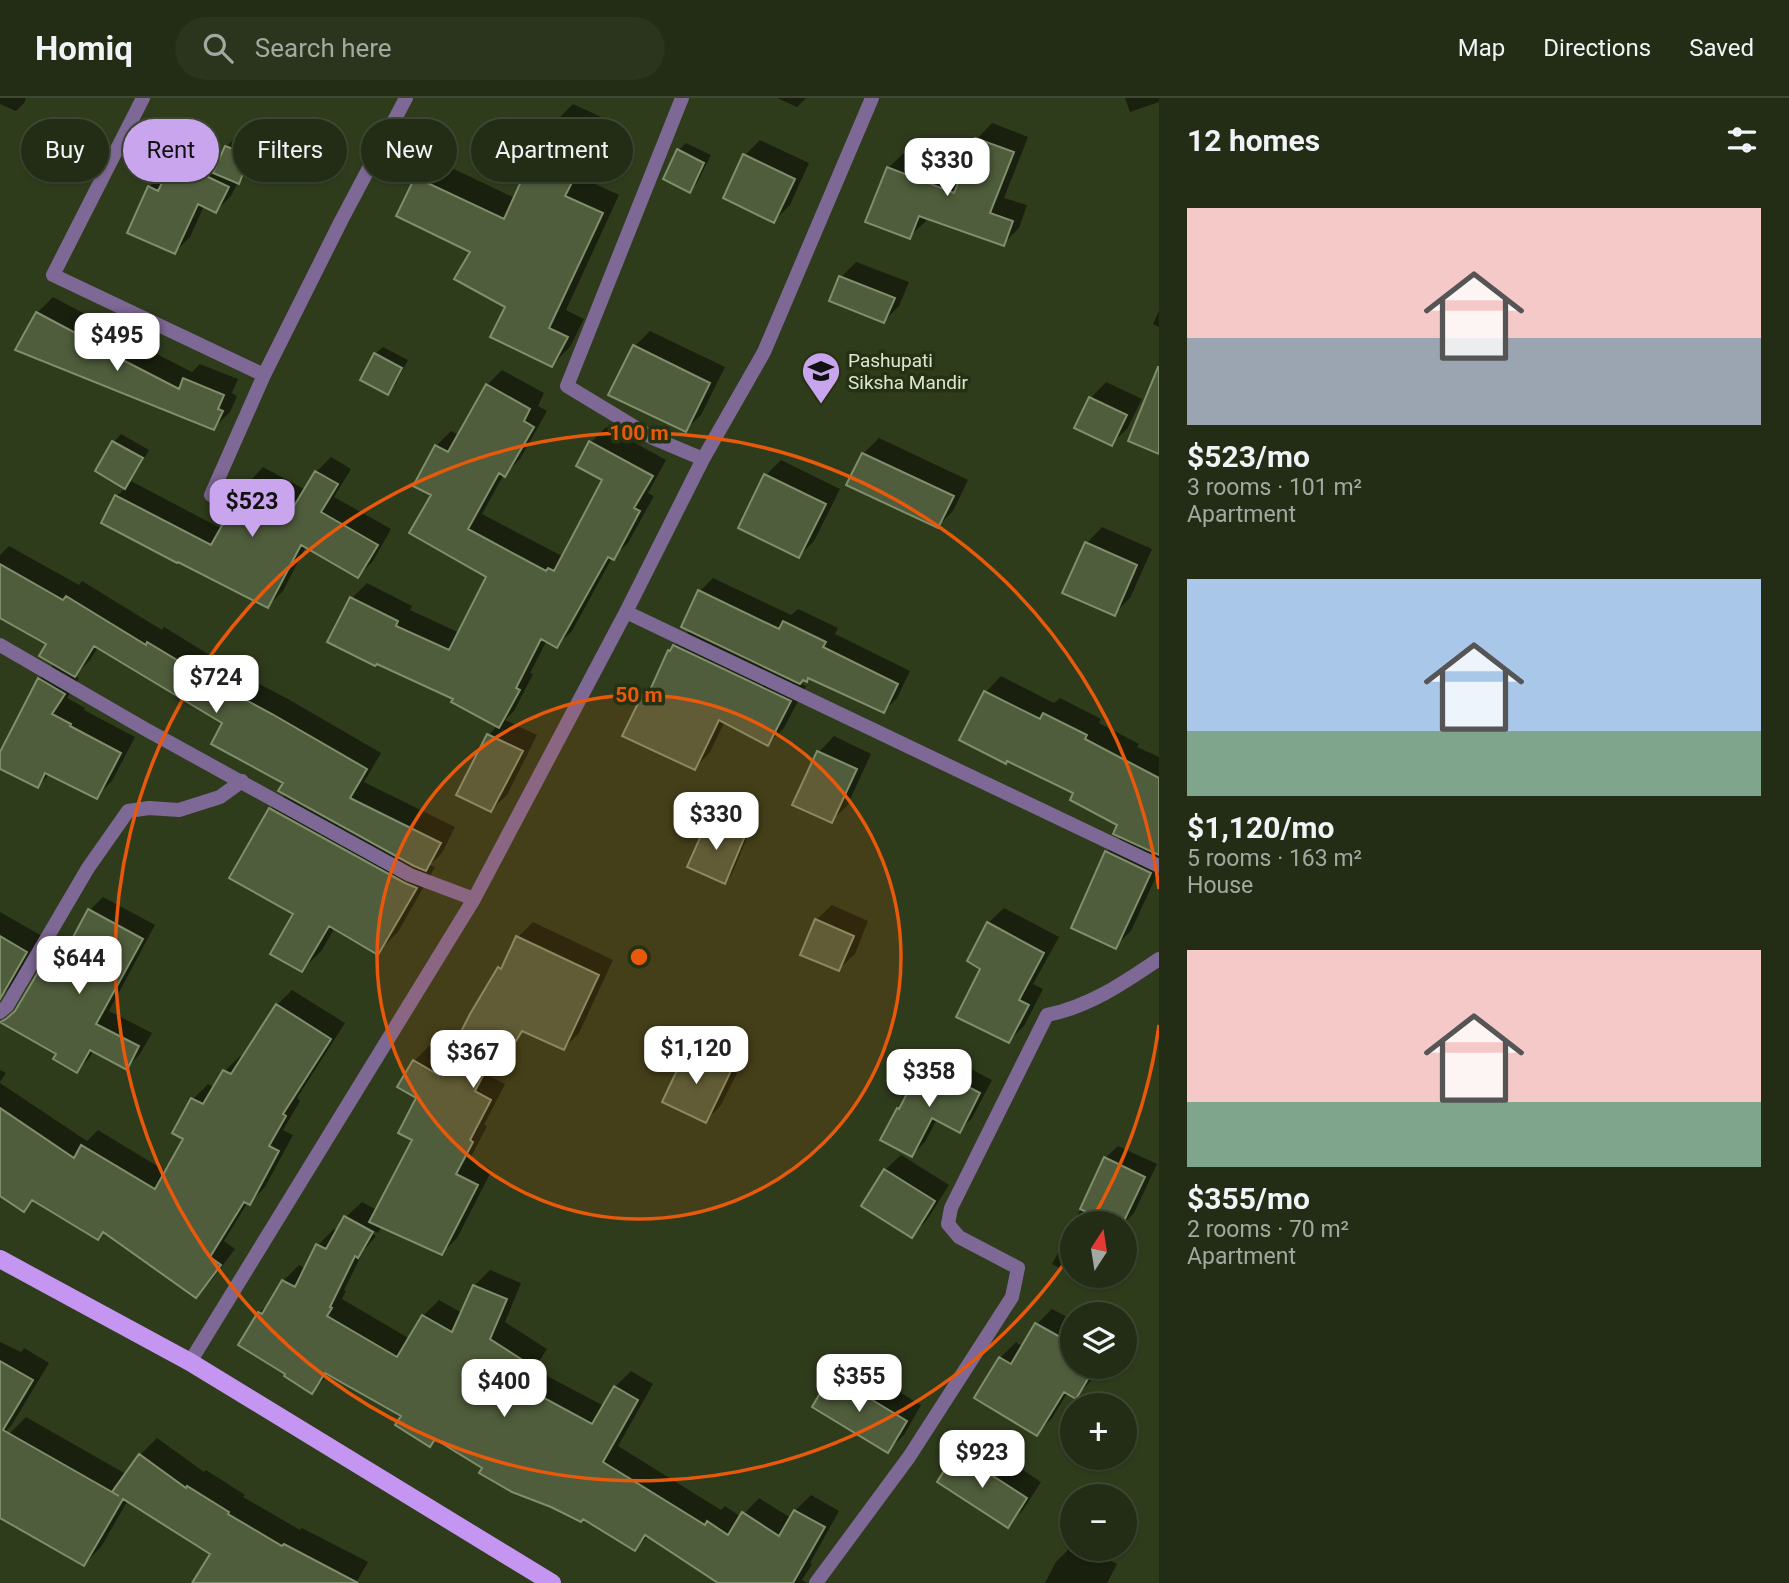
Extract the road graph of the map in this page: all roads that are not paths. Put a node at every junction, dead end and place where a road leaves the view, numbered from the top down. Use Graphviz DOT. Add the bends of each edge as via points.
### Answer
graph roads {
  1 [pos="143,98"];
  2 [pos="406,98"];
  3 [pos="681,98"];
  4 [pos="872,98"];
  5 [pos="264,375"];
  6 [pos="703,459"];
  7 [pos="211,495"];
  8 [pos="626,612"];
  9 [pos="0,645"];
  10 [pos="242,781"];
  11 [pos="1159,866"];
  12 [pos="474,899"];
  13 [pos="1159,959"];
  14 [pos="0,1012"];
  15 [pos="0,1259"];
  16 [pos="190,1362"];
  17 [pos="552,1583"];
  18 [pos="816,1583"];
  1 -- 5 [label="street" via="53,275"];
  2 -- 5 [label="street"];
  3 -- 6 [label="street" via="567,386 653,439"];
  4 -- 6 [label="street" via="764,352"];
  5 -- 7 [label="street"];
  6 -- 8 [label="street"];
  8 -- 11 [label="street"];
  8 -- 12 [label="street"];
  9 -- 10 [label="street"];
  10 -- 12 [label="street" via="410,875"];
  10 -- 14 [label="street" via="220,797 179,810 128,811"];
  12 -- 16 [label="street"];
  13 -- 18 [label="street" via="1115,989 1047,1015 951,1208 948,1223 958,1237 1018,1268 1012,1297 909,1457"];
  15 -- 16 [label="main road"];
  16 -- 17 [label="main road"];
}
